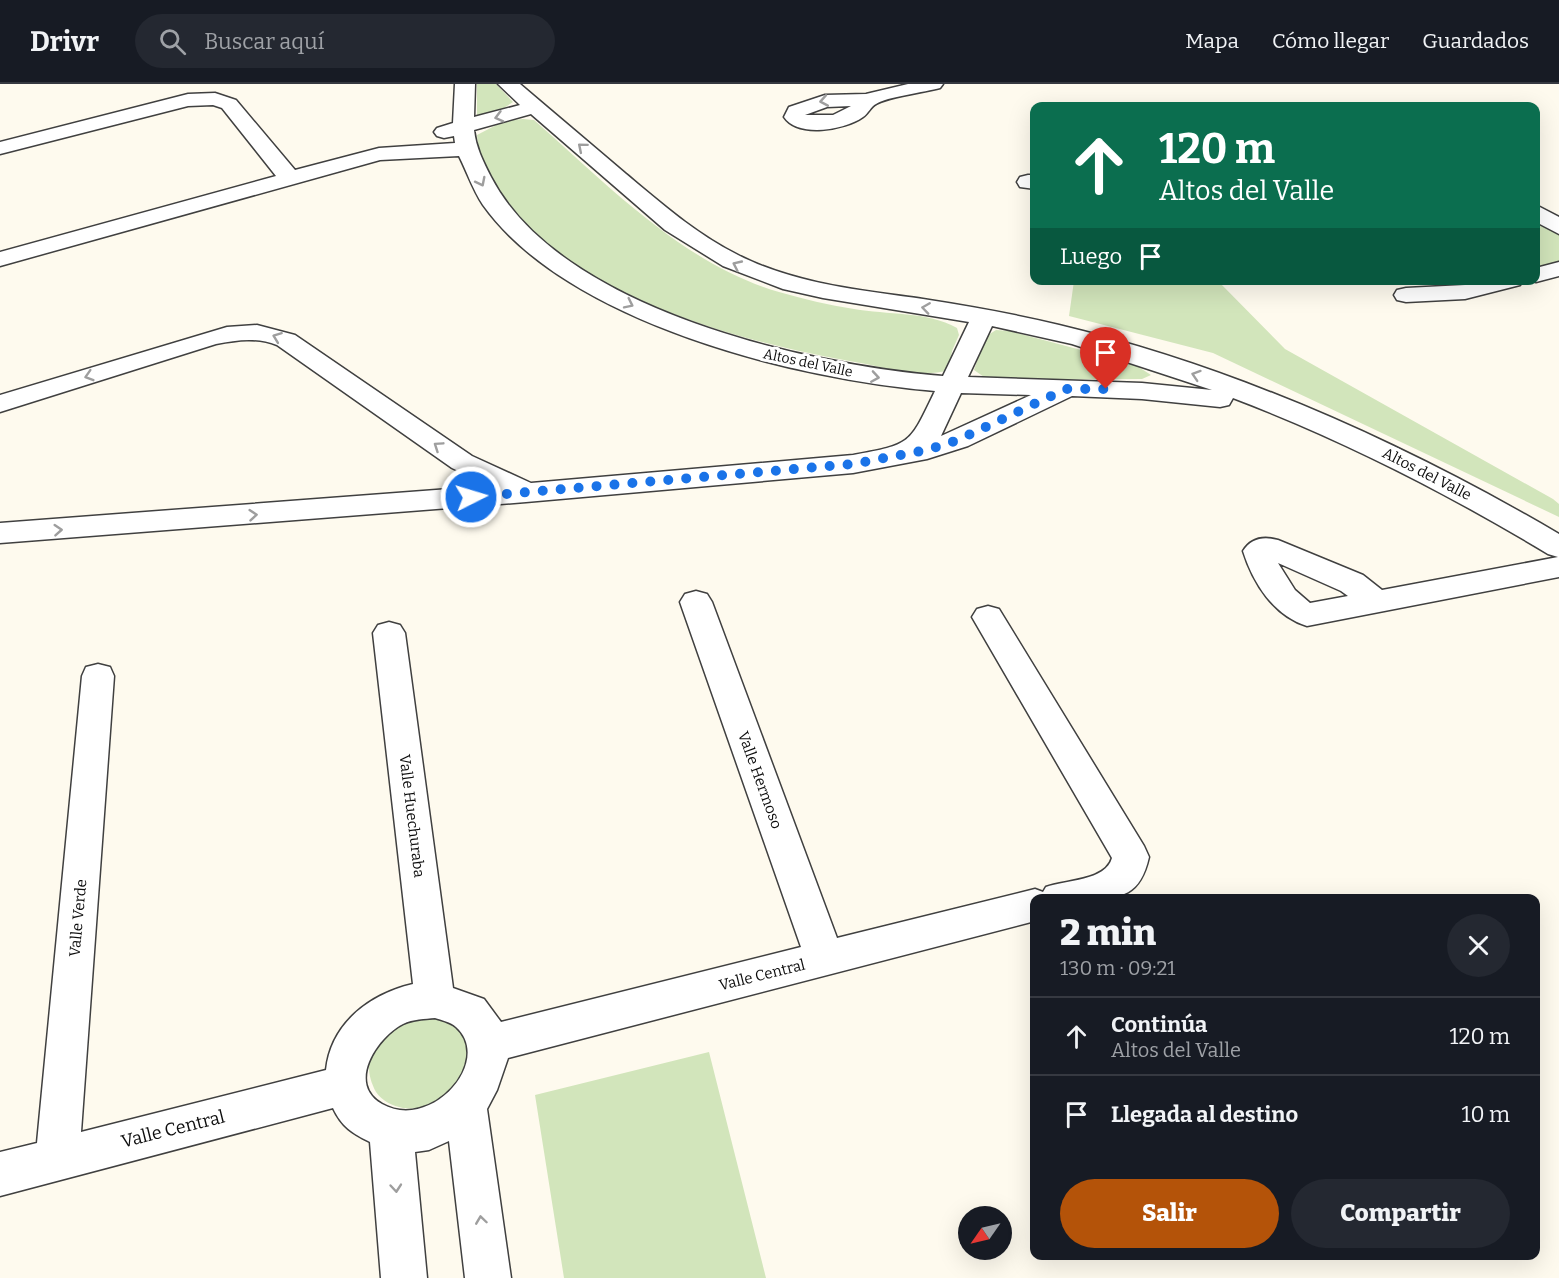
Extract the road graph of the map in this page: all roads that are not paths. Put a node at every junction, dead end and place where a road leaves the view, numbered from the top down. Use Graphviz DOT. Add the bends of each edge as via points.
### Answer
graph roads {
  1 [pos="465,84"];
  2 [pos="508,84"];
  3 [pos="933,84"];
  4 [pos="866,100"];
  5 [pos="535,107"];
  6 [pos="465,138"];
  7 [pos="0,147"];
  8 [pos="290,178"];
  9 [pos="1540,215"];
  10 [pos="1559,227"];
  11 [pos="0,259"];
  12 [pos="1559,269"];
  13 [pos="1540,274"];
  14 [pos="1492,285"];
  15 [pos="1406,295"];
  16 [pos="984,317"];
  17 [pos="953,384"];
  18 [pos="1066,389"];
  19 [pos="0,404"];
  20 [pos="1290,411"];
  21 [pos="908,453"];
  22 [pos="473,467"];
  23 [pos="526,493"];
  24 [pos="452,499"];
  25 [pos="0,533"];
  26 [pos="1559,547"];
  27 [pos="1559,567"];
  28 [pos="696,602"];
  29 [pos="1378,603"];
  30 [pos="988,617"];
  31 [pos="389,633"];
  32 [pos="98,676"];
  33 [pos="1072,894"];
  34 [pos="1030,906"];
  35 [pos="825,958"];
  36 [pos="435,1000"];
  37 [pos="488,1044"];
  38 [pos="346,1085"];
  39 [pos="466,1107"];
  40 [pos="390,1130"];
  41 [pos="57,1159"];
  42 [pos="0,1174"];
  43 [pos="404,1278"];
  44 [pos="488,1278"];
  1 -- 6 [label="street, Altos del Valle"];
  2 -- 5 [label="street, Altos del Valle"];
  3 -- 4 [label="street"];
  5 -- 6 [label="street, one-way"];
  16 -- 5 [label="street, Altos del Valle, one-way" via="825,293 738,265 686,235"];
  6 -- 8 [label="street" via="379,154"];
  6 -- 17 [label="street, Altos del Valle, one-way" via="484,188 524,236 591,284 638,309 719,341 793,362 907,381"];
  7 -- 8 [label="street" via="188,100 215,99 233,107"];
  8 -- 11 [label="street"];
  9 -- 10 [label="street"];
  12 -- 13 [label="street"];
  14 -- 15 [label="street" via="1465,292"];
  16 -- 17 [label="street"];
  20 -- 16 [label="street, Altos del Valle, one-way" via="1109,346"];
  17 -- 18 [label="street, Altos del Valle"];
  17 -- 21 [label="street" via="927,436"];
  18 -- 20 [label="street, Altos del Valle" via="1157,391"];
  18 -- 21 [label="street" via="974,434"];
  22 -- 19 [label="street, one-way" via="286,340 265,333 237,332 207,339"];
  20 -- 26 [label="street, Altos del Valle" via="1403,460"];
  21 -- 23 [label="street" via="853,464"];
  22 -- 23 [label="street"];
  22 -- 24 [label="street" via="450,482"];
  23 -- 24 [label="street"];
  25 -- 24 [label="street, one-way"];
  27 -- 29 [label="street"];
  28 -- 35 [label="street, Valle Hermoso"];
  30 -- 33 [label="street" via="1131,857 1130,869 1122,879"];
  31 -- 36 [label="street, Valle Huechuraba"];
  32 -- 41 [label="street, Valle Verde"];
  34 -- 35 [label="street, Valle Central"];
  35 -- 37 [label="street, Valle Central"];
  36 -- 37 [label="street" via="470,1013 482,1027"];
  36 -- 38 [label="street" via="396,1007 363,1031 346,1066"];
  37 -- 39 [label="street" via="487,1070"];
  38 -- 40 [label="street" via="360,1114 374,1125"];
  38 -- 41 [label="street, Valle Central"];
  39 -- 40 [label="street" via="430,1128"];
  44 -- 39 [label="street, one-way"];
  40 -- 43 [label="street, one-way"];
  41 -- 42 [label="street, Valle Central"];
}
